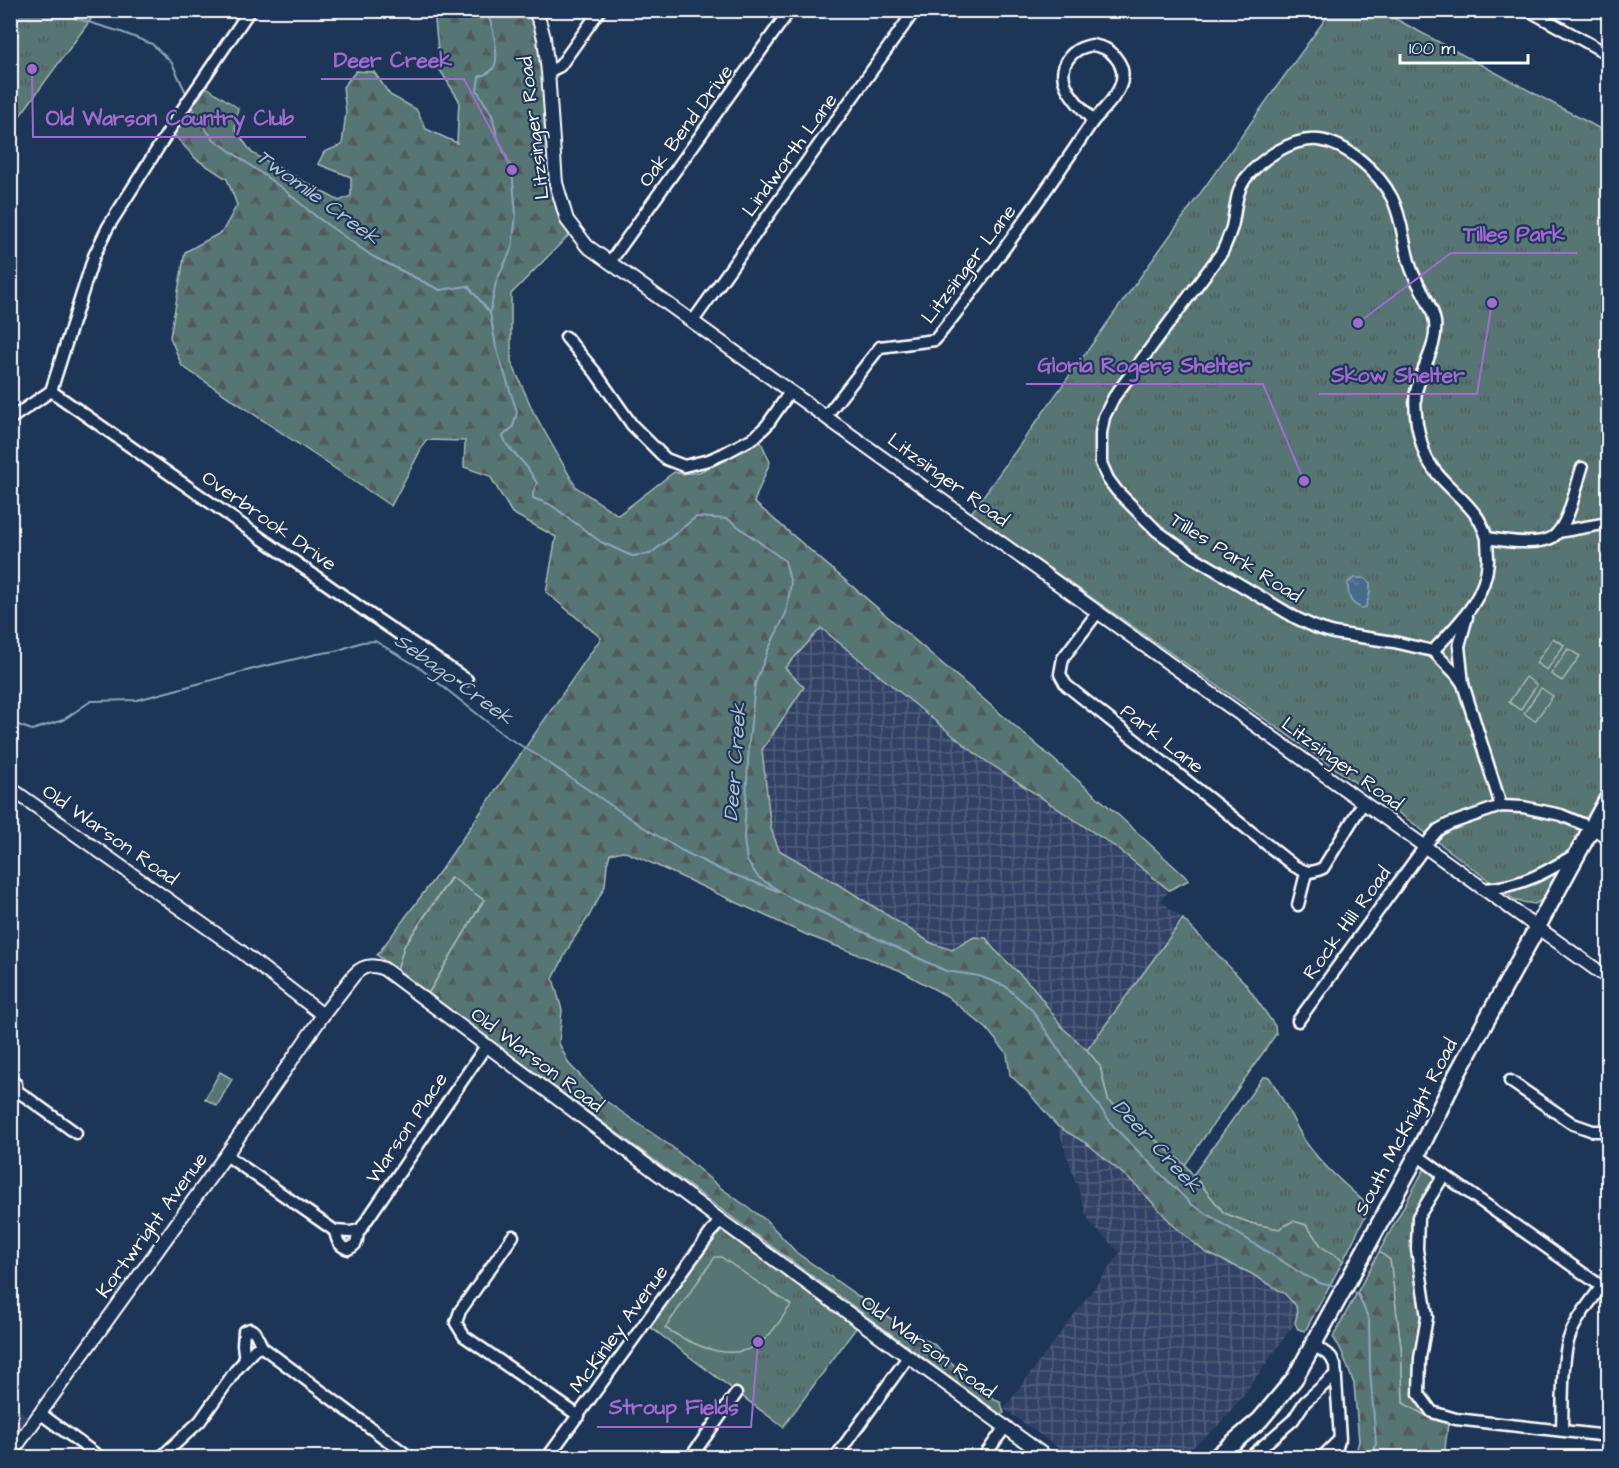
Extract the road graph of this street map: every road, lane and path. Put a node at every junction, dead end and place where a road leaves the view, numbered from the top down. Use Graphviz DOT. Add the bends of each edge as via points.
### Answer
graph roads {
  1 [pos="250,10"];
  2 [pos="534,10"];
  3 [pos="600,10"];
  4 [pos="790,10"];
  5 [pos="915,10"];
  6 [pos="1528,10"];
  7 [pos="1608,54"];
  8 [pos="548,72"];
  9 [pos="1093,121"];
  10 [pos="610,262"];
  11 [pos="693,321"];
  12 [pos="566,337"];
  13 [pos="51,391"];
  14 [pos="790,392"];
  15 [pos="826,416"];
  16 [pos="10,419"];
  17 [pos="1582,468"];
  18 [pos="1608,523"];
  19 [pos="1558,532"];
  20 [pos="1487,538"];
  21 [pos="1098,612"];
  22 [pos="1468,613"];
  23 [pos="1433,651"];
  24 [pos="467,680"];
  25 [pos="1463,684"];
  26 [pos="10,788"];
  27 [pos="1608,798"];
  28 [pos="1363,803"];
  29 [pos="1502,806"];
  30 [pos="1592,828"];
  31 [pos="1608,839"];
  32 [pos="1425,846"];
  33 [pos="1579,852"];
  34 [pos="1306,873"];
  35 [pos="1485,889"];
  36 [pos="1298,905"];
  37 [pos="1537,928"];
  38 [pos="1608,978"];
  39 [pos="323,1015"];
  40 [pos="1298,1021"];
  41 [pos="486,1046"];
  42 [pos="10,1081"];
  43 [pos="1510,1081"];
  44 [pos="14,1093"];
  45 [pos="1608,1131"];
  46 [pos="76,1133"];
  47 [pos="226,1155"];
  48 [pos="1417,1155"];
  49 [pos="1444,1175"];
  50 [pos="720,1220"];
  51 [pos="358,1230"];
  52 [pos="335,1232"];
  53 [pos="513,1236"];
  54 [pos="1605,1289"];
  55 [pos="1313,1344"];
  56 [pos="264,1349"];
  57 [pos="908,1357"];
  58 [pos="245,1360"];
  59 [pos="1336,1374"];
  60 [pos="736,1394"];
  61 [pos="40,1414"];
  62 [pos="579,1416"];
  63 [pos="1006,1426"];
  64 [pos="1562,1430"];
  65 [pos="1608,1436"];
  66 [pos="1339,1440"];
  67 [pos="10,1455"];
  68 [pos="550,1457"];
  69 [pos="101,1458"];
  70 [pos="160,1458"];
  71 [pos="411,1458"];
  72 [pos="690,1458"];
  73 [pos="835,1458"];
  74 [pos="983,1458"];
  75 [pos="1048,1458"];
  76 [pos="1215,1458"];
  77 [pos="1249,1458"];
  78 [pos="1321,1458"];
  79 [pos="1334,1458"];
  1 -- 13 [label="street" via="108,227 94,256"];
  2 -- 8 [label="street, Litzsinger Road" via="544,38"];
  3 -- 8 [label="street" via="561,66"];
  4 -- 10 [label="street, Oak Bend Drive"];
  5 -- 11 [label="street, Lindworth Lane"];
  6 -- 7 [label="street"];
  8 -- 10 [label="street, Litzsinger Road" via="556,183 567,220 587,246"];
  9 -- 9 [label="street, Litzsinger Lane" via="1113,99 1122,81 1122,70 1112,52 1092,45 1082,47 1068,58 1063,78 1071,95"];
  9 -- 15 [label="street, Litzsinger Lane" via="1035,207 935,340 880,347"];
  10 -- 11 [label="street, Litzsinger Road"];
  11 -- 14 [label="street, Litzsinger Road"];
  12 -- 14 [label="street" via="632,425 666,459 684,466 716,457 755,437"];
  13 -- 16 [label="street"];
  13 -- 24 [label="street, Overbrook Drive"];
  14 -- 15 [label="street, Litzsinger Road"];
  15 -- 21 [label="street, Litzsinger Road"];
  17 -- 19 [label="street"];
  18 -- 19 [label="street"];
  19 -- 20 [label="street" via="1544,540 1527,542"];
  20 -- 22 [label="street, Tilles Park Road" via="1488,563 1482,587"];
  20 -- 23 [label="street, Tilles Park Road" via="1476,515 1426,457 1417,423 1416,393 1435,335 1434,318 1411,269 1392,198 1352,153 1319,140 1288,145 1243,182 1222,252 1114,397 1104,417 1101,463 1117,491 1157,531 1296,618 1334,633"];
  21 -- 28 [label="street, Litzsinger Road"];
  21 -- 34 [label="street, Park Lane" via="1055,674"];
  22 -- 23 [label="street, Tilles Park Road"];
  22 -- 25 [label="street" via="1459,646"];
  23 -- 25 [label="street"];
  25 -- 29 [label="street"];
  26 -- 39 [label="street, Old Warson Road" via="239,950"];
  27 -- 30 [label="main road, South McKnight Road"];
  28 -- 32 [label="street, Litzsinger Road"];
  28 -- 34 [label="street" via="1323,868"];
  29 -- 30 [label="street" via="1539,809"];
  29 -- 32 [label="street" via="1438,830"];
  30 -- 31 [label="street"];
  30 -- 33 [label="main road, South McKnight Road"];
  32 -- 35 [label="street, Litzsinger Road"];
  32 -- 40 [label="street, Rock Hill Road"];
  33 -- 35 [label="street" via="1529,880"];
  33 -- 37 [label="main road, South McKnight Road"];
  34 -- 36 [label="street"];
  35 -- 37 [label="street, Litzsinger Road"];
  37 -- 38 [label="street, Litzsinger Road"];
  37 -- 48 [label="main road, South McKnight Road"];
  39 -- 41 [label="street, Old Warson Road" via="360,969 377,966"];
  39 -- 47 [label="street, Kortwright Avenue"];
  41 -- 50 [label="street, Old Warson Road"];
  41 -- 51 [label="street, Warson Place"];
  42 -- 44 [label="street" via="15,1084"];
  43 -- 45 [label="street" via="1573,1124"];
  44 -- 46 [label="street" via="26,1097"];
  47 -- 52 [label="street, Warson Place"];
  47 -- 61 [label="street, Kortwright Avenue"];
  48 -- 49 [label="street"];
  48 -- 55 [label="main road, South McKnight Road"];
  49 -- 54 [label="street"];
  49 -- 64 [label="street" via="1418,1217 1417,1249 1427,1317 1419,1394 1432,1412 1456,1419"];
  50 -- 57 [label="street, Old Warson Road"];
  50 -- 62 [label="street, McKinley Avenue"];
  51 -- 52 [label="street"];
  51 -- 52 [label="street, Warson Place" via="357,1241 348,1249 341,1247"];
  53 -- 62 [label="street" via="460,1311 456,1323 464,1336"];
  54 -- 64 [label="street" via="1570,1334"];
  55 -- 59 [label="street" via="1331,1357"];
  55 -- 76 [label="main road, South McKnight Road" via="1295,1378 1260,1420"];
  56 -- 58 [label="street" via="255,1349"];
  56 -- 58 [label="street" via="255,1332 244,1331"];
  56 -- 71 [label="street"];
  57 -- 63 [label="street, Old Warson Road"];
  57 -- 73 [label="street"];
  58 -- 70 [label="street" via="200,1421"];
  59 -- 66 [label="street"];
  59 -- 77 [label="street" via="1305,1402 1293,1420"];
  60 -- 72 [label="street"];
  61 -- 67 [label="street, Kortwright Avenue"];
  61 -- 69 [label="street"];
  62 -- 68 [label="street, McKinley Avenue"];
  63 -- 74 [label="street"];
  63 -- 75 [label="street, Old Warson Road"];
  64 -- 65 [label="street"];
  66 -- 78 [label="street"];
  66 -- 79 [label="street"];
}
